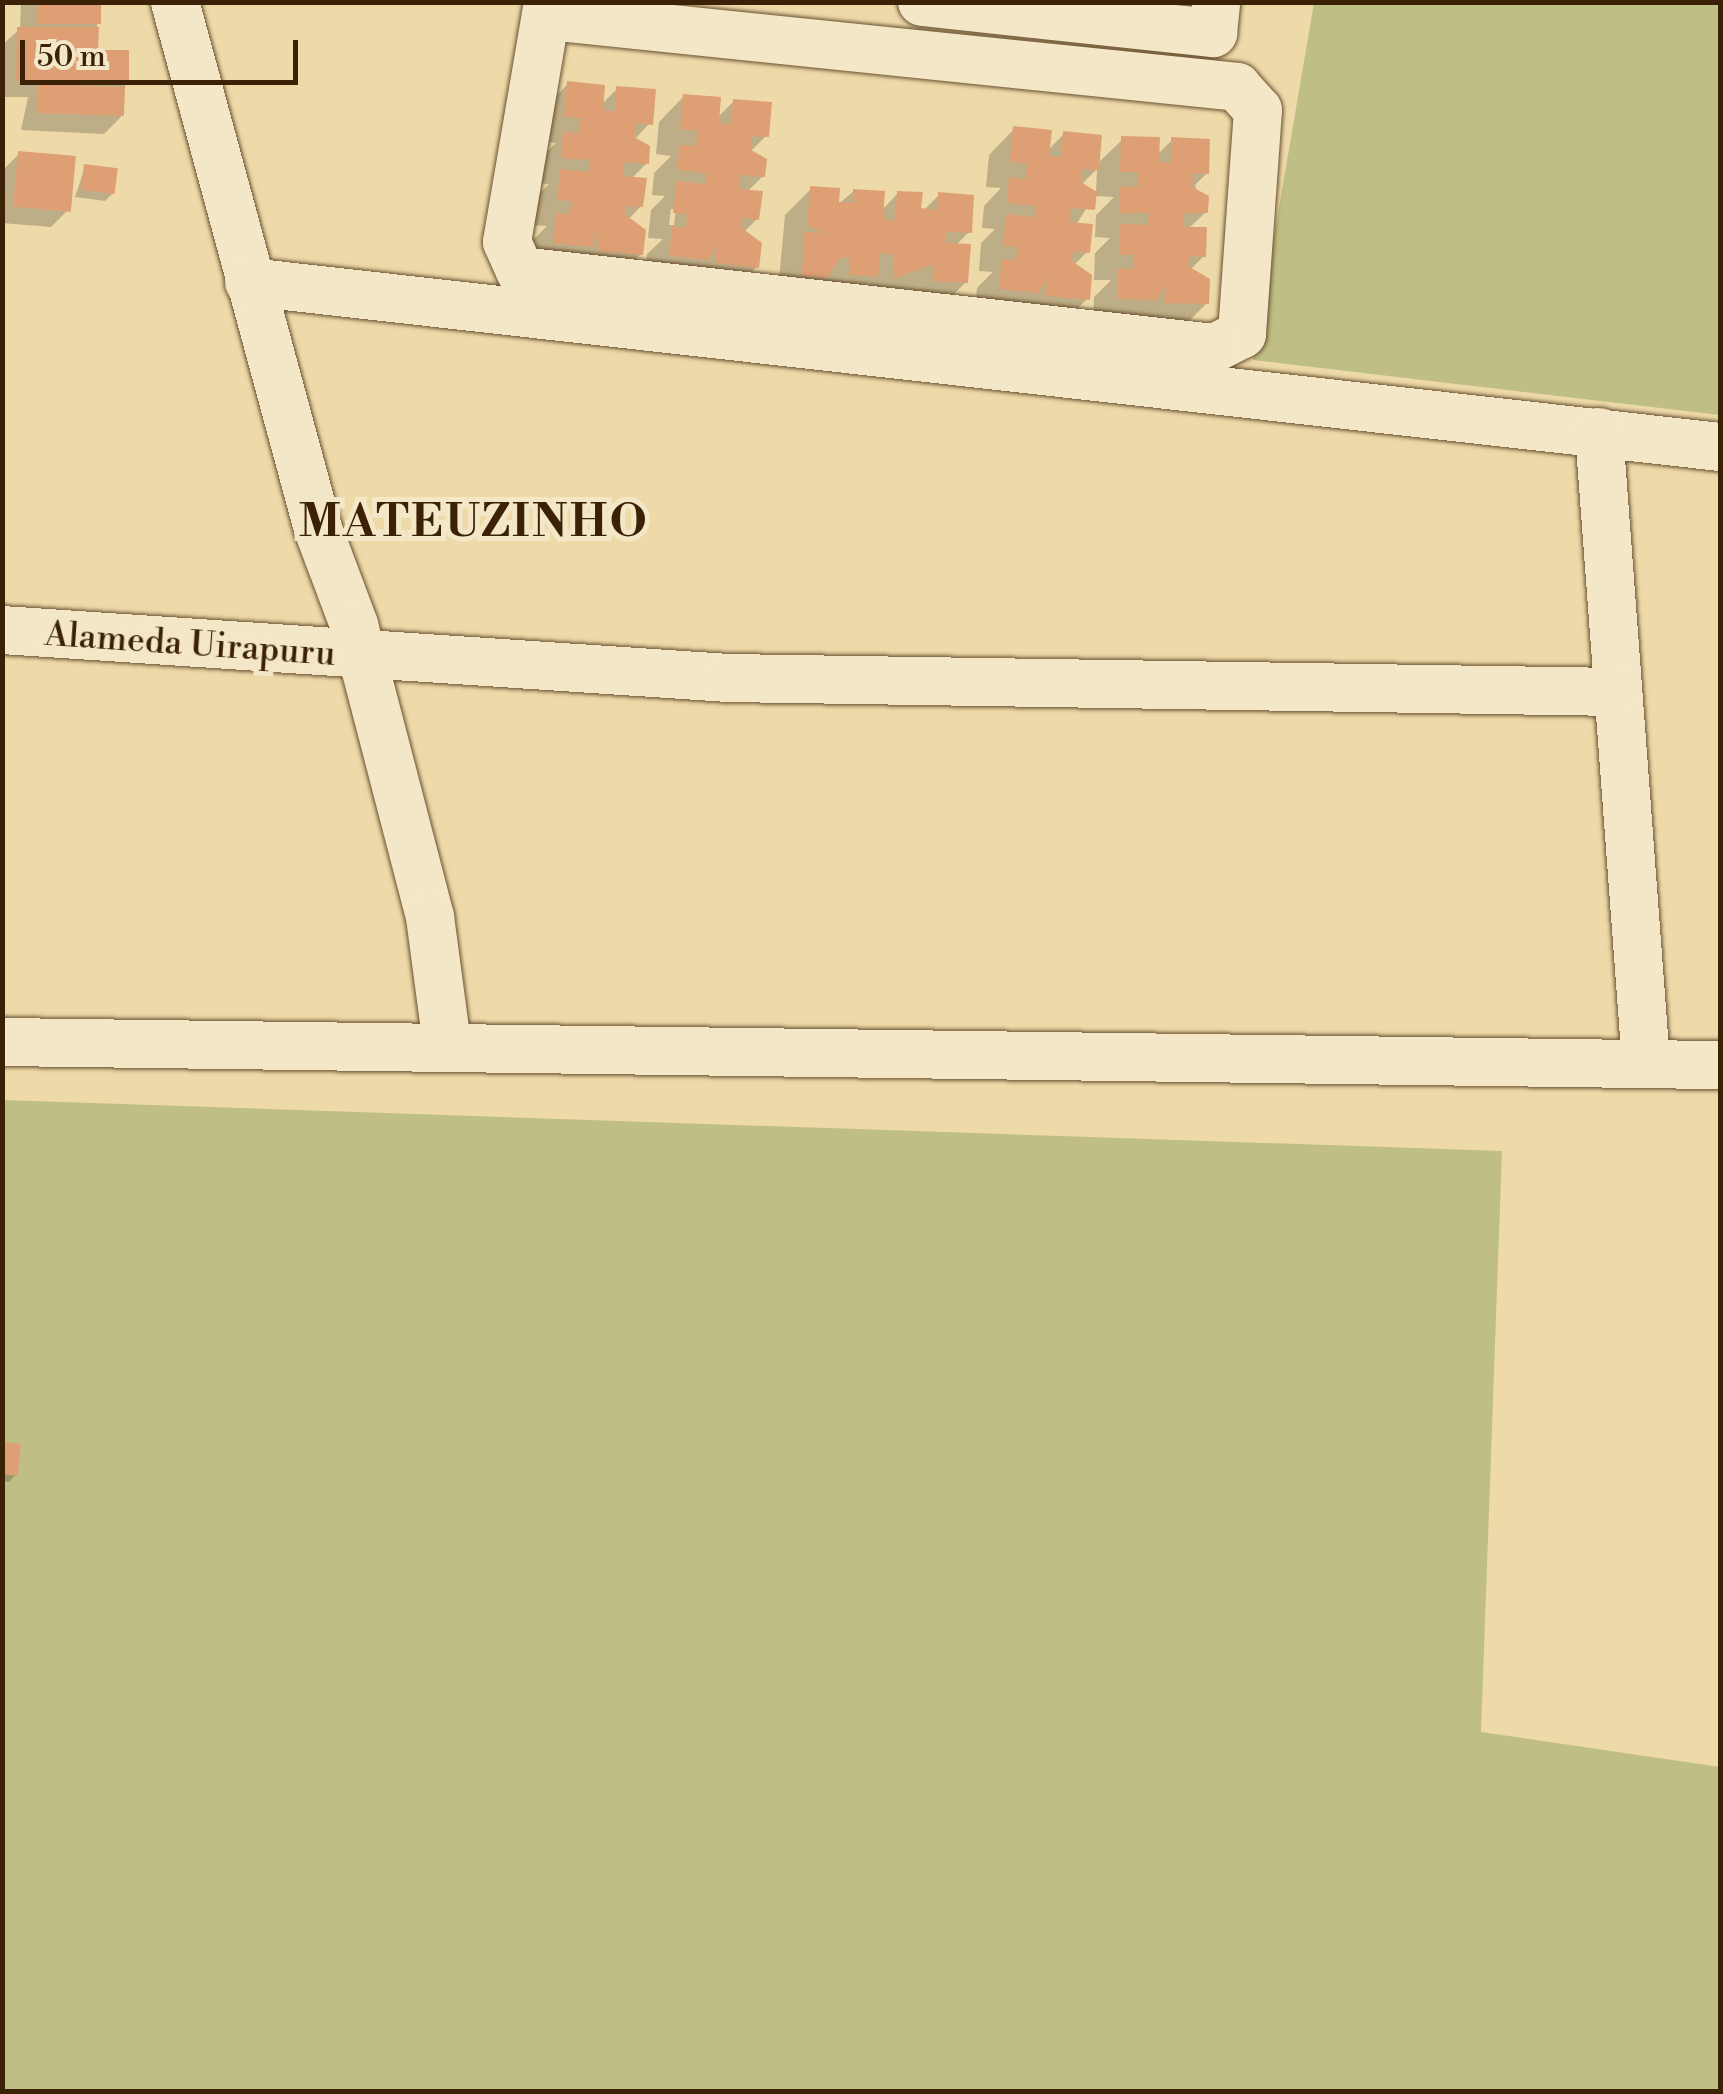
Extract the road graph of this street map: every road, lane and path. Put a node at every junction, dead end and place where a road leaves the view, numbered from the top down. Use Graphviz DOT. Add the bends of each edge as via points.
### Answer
graph roads {
  1 [pos="176,2"];
  2 [pos="922,2"];
  3 [pos="1216,2"];
  4 [pos="547,9"];
  5 [pos="249,282"];
  6 [pos="1599,432"];
  7 [pos="1720,447"];
  8 [pos="2,630"];
  9 [pos="360,658"];
  10 [pos="1616,692"];
  11 [pos="2,1042"];
  12 [pos="447,1045"];
  13 [pos="1646,1063"];
  14 [pos="1720,1065"];
  1 -- 5 [label="street, Alameda Uirapuru"];
  2 -- 3 [label="street" via="1213,33"];
  4 -- 4 [label="street" via="507,242 520,271 1214,348 1242,334 1258,110 1237,86"];
  5 -- 6 [label="street"];
  5 -- 9 [label="street, Alameda Uirapuru"];
  6 -- 7 [label="street"];
  6 -- 10 [label="street"];
  8 -- 9 [label="street, Alameda Uirapuru"];
  9 -- 10 [label="street" via="728,678"];
  9 -- 12 [label="street" via="430,917"];
  10 -- 13 [label="street"];
  11 -- 12 [label="street"];
  12 -- 13 [label="street"];
  13 -- 14 [label="street"];
}
